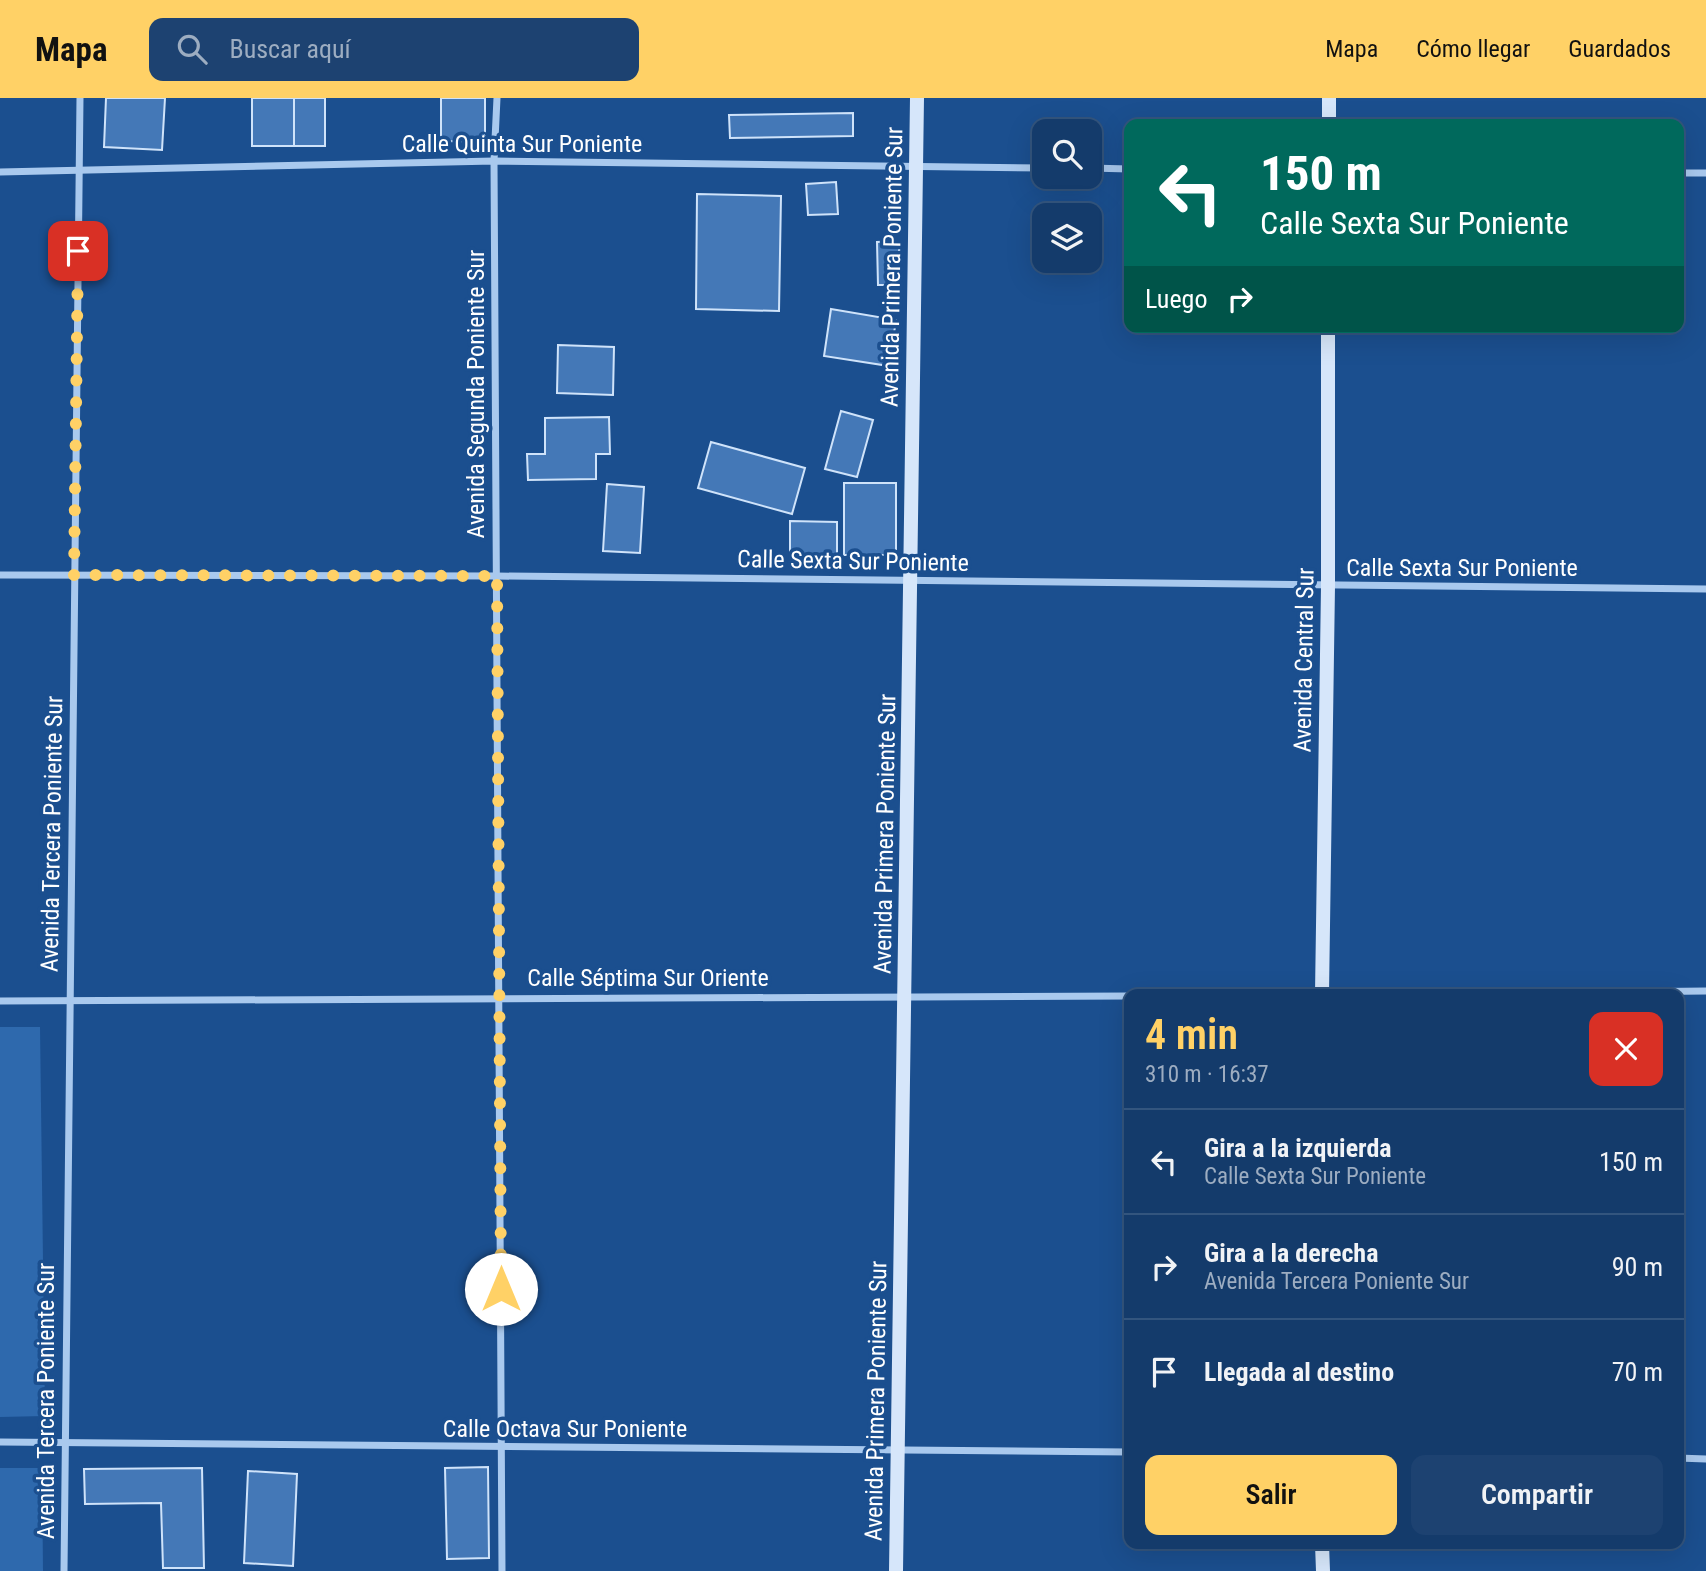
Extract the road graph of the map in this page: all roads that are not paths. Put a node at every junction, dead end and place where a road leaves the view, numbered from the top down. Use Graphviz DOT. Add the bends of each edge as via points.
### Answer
graph roads {
  1 [pos="80,98"];
  2 [pos="497,98"];
  3 [pos="917,98"];
  4 [pos="1329,98"];
  5 [pos="1329,119"];
  6 [pos="494,161"];
  7 [pos="917,166"];
  8 [pos="1032,168"];
  9 [pos="1102,168"];
  10 [pos="1124,169"];
  11 [pos="79,170"];
  12 [pos="0,172"];
  13 [pos="1684,173"];
  14 [pos="1706,173"];
  15 [pos="1328,333"];
  16 [pos="0,575"];
  17 [pos="74,575"];
  18 [pos="497,576"];
  19 [pos="911,581"];
  20 [pos="1328,586"];
  21 [pos="1706,589"];
  22 [pos="1322,989"];
  23 [pos="1684,991"];
  24 [pos="1706,991"];
  25 [pos="905,996"];
  26 [pos="1124,996"];
  27 [pos="499,997"];
  28 [pos="0,1000"];
  29 [pos="69,1000"];
  30 [pos="0,1442"];
  31 [pos="64,1443"];
  32 [pos="502,1448"];
  33 [pos="899,1450"];
  34 [pos="1124,1452"];
  35 [pos="1684,1458"];
  36 [pos="1706,1458"];
  37 [pos="1322,1549"];
  38 [pos="64,1571"];
  39 [pos="502,1571"];
  40 [pos="896,1571"];
  41 [pos="1322,1571"];
  1 -- 11 [label="street, Avenida Tercera Poniente Sur"];
  2 -- 6 [label="street, Avenida Segunda Poniente Sur"];
  3 -- 7 [label="street, Avenida Primera Poniente Sur"];
  4 -- 5 [label="street"];
  6 -- 7 [label="street, Calle Quinta Sur Poniente"];
  6 -- 11 [label="street, Calle Quinta Sur Poniente"];
  6 -- 18 [label="street, Avenida Segunda Poniente Sur"];
  7 -- 8 [label="street, Calle Quinta Sur Poniente"];
  7 -- 19 [label="street, Avenida Primera Poniente Sur"];
  9 -- 10 [label="street"];
  11 -- 12 [label="street, Calle Quinta Sur Poniente"];
  11 -- 17 [label="street, Avenida Tercera Poniente Sur"];
  13 -- 14 [label="street"];
  15 -- 20 [label="street, Avenida Central Sur"];
  16 -- 17 [label="street, Calle Sexta Sur Poniente"];
  17 -- 18 [label="street, Calle Sexta Sur Poniente"];
  17 -- 29 [label="street, Avenida Tercera Poniente Sur"];
  18 -- 19 [label="street, Calle Sexta Sur Poniente"];
  18 -- 27 [label="street, Avenida Segunda Poniente Sur"];
  19 -- 20 [label="street, Calle Sexta Sur Poniente"];
  19 -- 25 [label="street, Avenida Primera Poniente Sur"];
  20 -- 21 [label="street, Calle Sexta Sur Poniente"];
  20 -- 22 [label="street, Avenida Central Sur"];
  23 -- 24 [label="street"];
  25 -- 26 [label="street, Calle Séptima Sur Oriente"];
  25 -- 27 [label="street, Calle Séptima Sur Oriente"];
  25 -- 33 [label="street, Avenida Primera Poniente Sur"];
  27 -- 29 [label="street, Calle Séptima Sur Oriente"];
  27 -- 32 [label="street, Avenida Segunda Poniente Sur"];
  28 -- 29 [label="street, Calle Séptima Sur Oriente"];
  29 -- 31 [label="street, Avenida Tercera Poniente Sur"];
  30 -- 31 [label="street, Calle Octava Sur Poniente"];
  31 -- 32 [label="street, Calle Octava Sur Poniente"];
  31 -- 38 [label="street, Avenida Tercera Poniente Sur"];
  32 -- 33 [label="street, Calle Octava Sur Poniente"];
  32 -- 39 [label="street, Avenida Segunda Poniente Sur"];
  33 -- 34 [label="street, Calle Octava Sur Poniente"];
  33 -- 40 [label="street, Avenida Primera Poniente Sur"];
  35 -- 36 [label="street"];
  37 -- 41 [label="street"];
}
